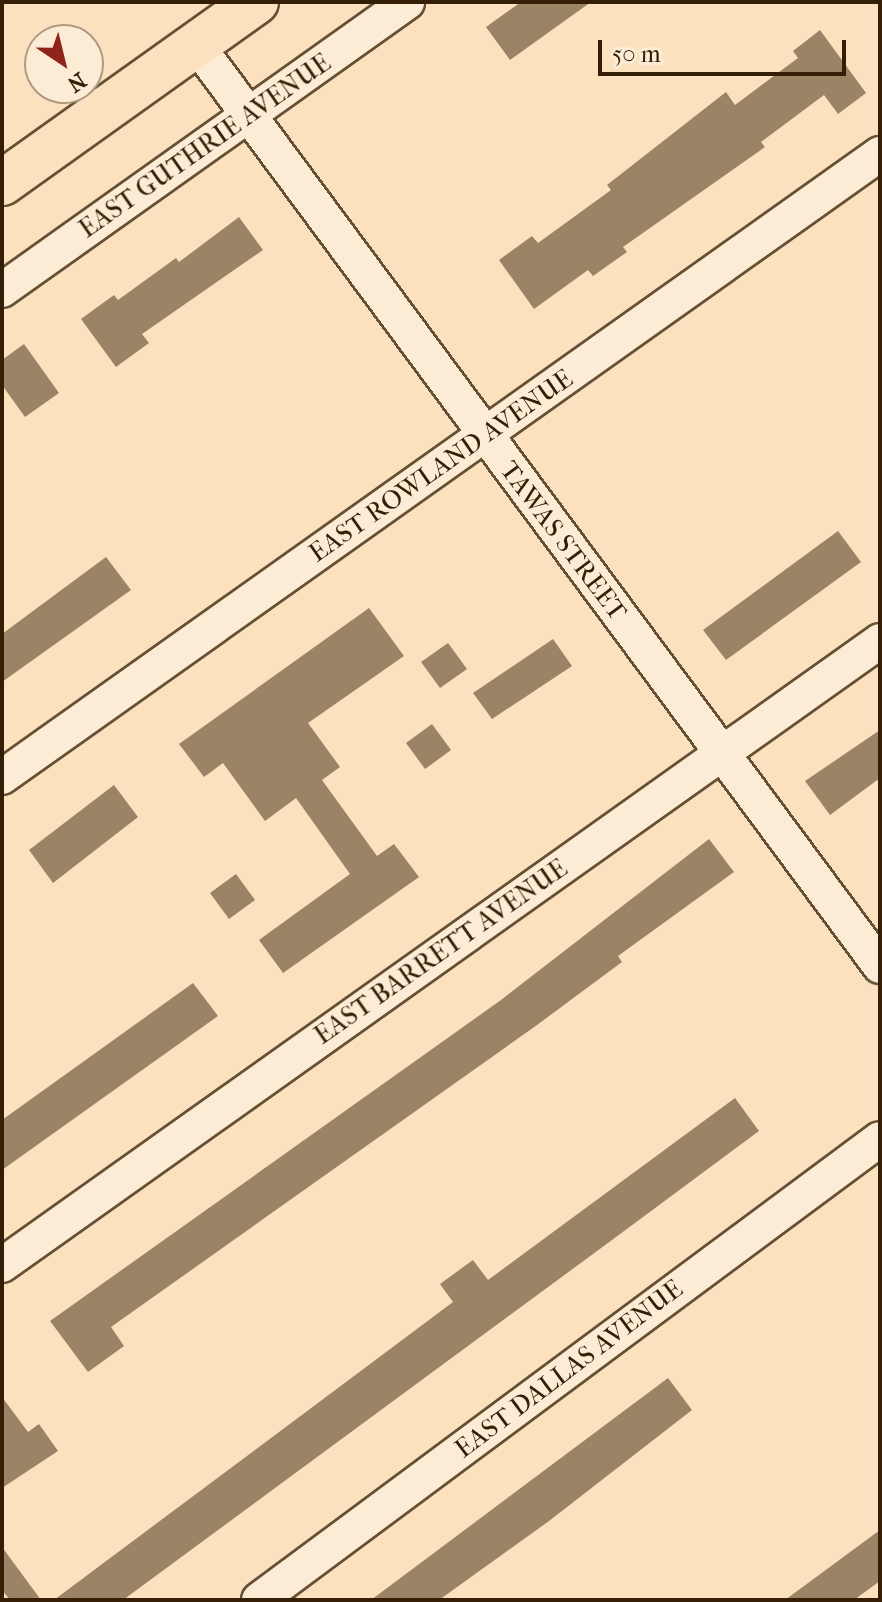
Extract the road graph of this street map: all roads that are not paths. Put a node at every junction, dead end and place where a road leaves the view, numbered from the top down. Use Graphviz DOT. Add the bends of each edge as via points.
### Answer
graph roads {
  1 [pos="256,2"];
  2 [pos="407,2"];
  3 [pos="196,44"];
  4 [pos="248,116"];
  5 [pos="880,154"];
  6 [pos="2,183"];
  7 [pos="2,290"];
  8 [pos="484,435"];
  9 [pos="880,641"];
  10 [pos="720,754"];
  11 [pos="2,777"];
  12 [pos="880,966"];
  13 [pos="880,1139"];
  14 [pos="2,1265"];
  15 [pos="259,1600"];
  1 -- 3 [label="main road"];
  2 -- 4 [label="street, EAST GUTHRIE AVENUE"];
  3 -- 4 [label="street, TAWAS STREET"];
  3 -- 6 [label="main road"];
  4 -- 7 [label="street, EAST GUTHRIE AVENUE"];
  4 -- 8 [label="street, TAWAS STREET"];
  5 -- 8 [label="street, EAST ROWLAND AVENUE"];
  8 -- 10 [label="street, TAWAS STREET"];
  8 -- 11 [label="street, EAST ROWLAND AVENUE"];
  9 -- 10 [label="street, EAST BARRETT AVENUE"];
  10 -- 12 [label="street, TAWAS STREET"];
  10 -- 14 [label="street, EAST BARRETT AVENUE"];
  13 -- 15 [label="street, EAST DALLAS AVENUE"];
}
